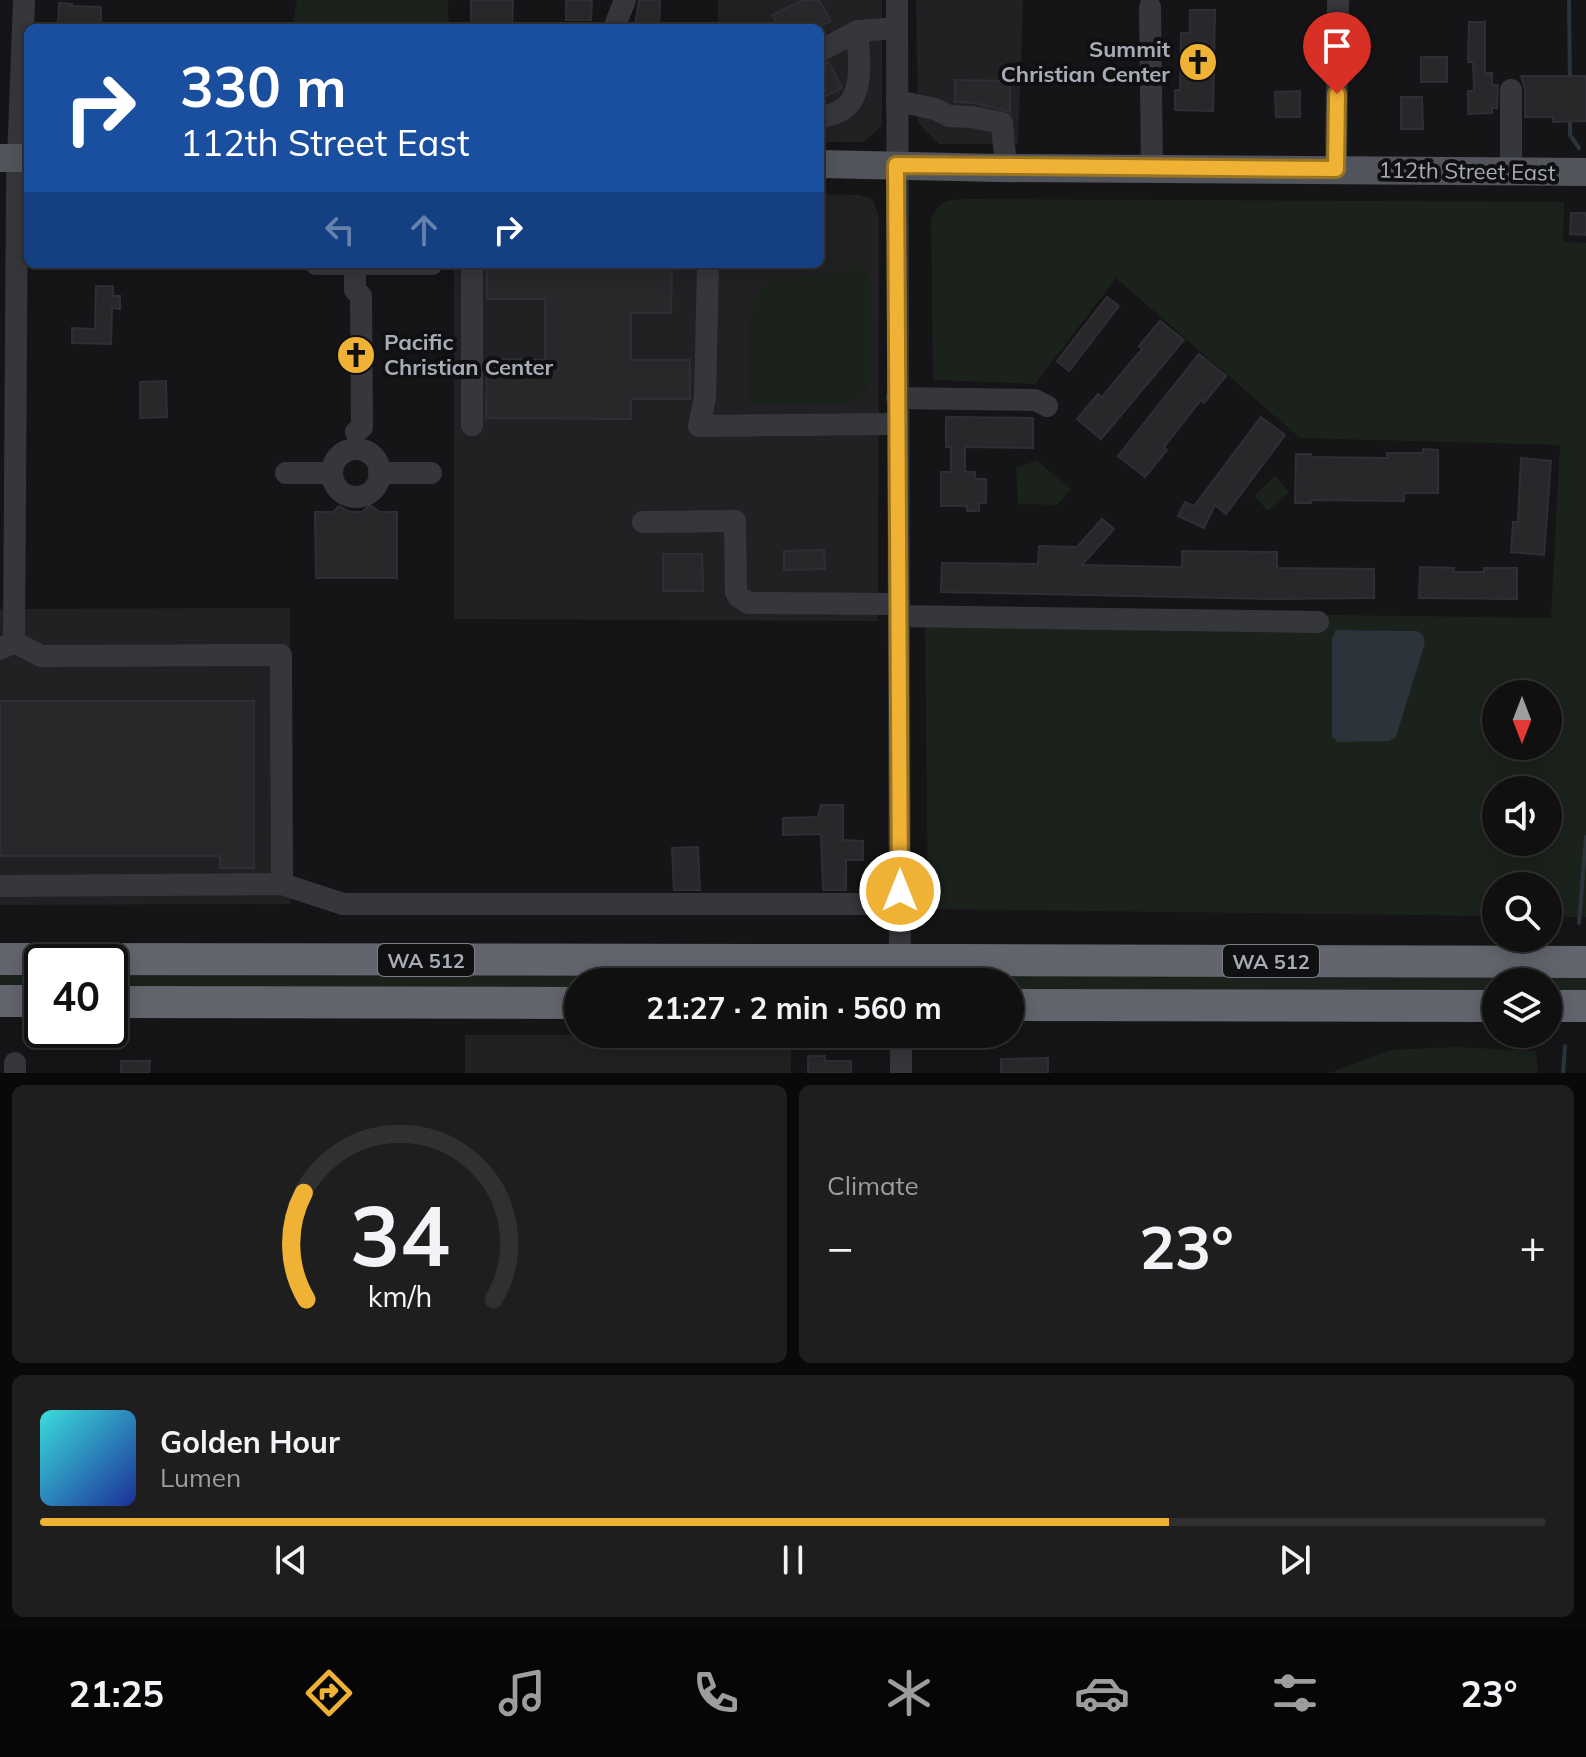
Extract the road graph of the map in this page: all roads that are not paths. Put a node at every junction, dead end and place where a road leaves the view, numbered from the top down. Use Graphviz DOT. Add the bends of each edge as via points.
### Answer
graph roads {
  1 [pos="24,0"];
  2 [pos="625,0"];
  3 [pos="897,0"];
  4 [pos="1338,0"];
  5 [pos="1150,7"];
  6 [pos="616,24"];
  7 [pos="897,28"];
  8 [pos="858,31"];
  9 [pos="824,49"];
  10 [pos="1511,90"];
  11 [pos="897,101"];
  12 [pos="824,116"];
  13 [pos="16,158"];
  14 [pos="824,164"];
  15 [pos="896,165"];
  16 [pos="1006,168"];
  17 [pos="1152,169"];
  18 [pos="1336,169"];
  19 [pos="1511,171"];
  20 [pos="1586,172"];
  21 [pos="355,268"];
  22 [pos="472,268"];
  23 [pos="708,268"];
  24 [pos="897,398"];
  25 [pos="1047,406"];
  26 [pos="898,424"];
  27 [pos="472,425"];
  28 [pos="355,441"];
  29 [pos="286,473"];
  30 [pos="332,473"];
  31 [pos="379,473"];
  32 [pos="431,473"];
  33 [pos="643,522"];
  34 [pos="899,610"];
  35 [pos="1318,622"];
  36 [pos="7,646"];
  37 [pos="282,884"];
  38 [pos="0,886"];
  39 [pos="900,904"];
  40 [pos="0,959"];
  41 [pos="1586,962"];
  42 [pos="900,968"];
  43 [pos="0,1001"];
  44 [pos="24,1001"];
  45 [pos="128,1002"];
  46 [pos="564,1003"];
  47 [pos="1024,1005"];
  48 [pos="1482,1006"];
  49 [pos="1562,1006"];
  50 [pos="1586,1006"];
  51 [pos="901,1048"];
  52 [pos="901,1073"];
  1 -- 13 [label="street"];
  2 -- 6 [label="street"];
  3 -- 7 [label="street"];
  4 -- 18 [label="street"];
  5 -- 17 [label="street"];
  7 -- 8 [label="street"];
  7 -- 11 [label="street"];
  8 -- 9 [label="street"];
  8 -- 12 [label="street" via="856,95 842,112"];
  10 -- 19 [label="street"];
  11 -- 15 [label="street"];
  11 -- 16 [label="street" via="949,116 1002,123"];
  13 -- 36 [label="street"];
  14 -- 15 [label="main road, 112th Street East"];
  15 -- 16 [label="main road, 112th Street East"];
  15 -- 24 [label="street"];
  16 -- 17 [label="main road, 112th Street East"];
  17 -- 18 [label="main road, 112th Street East"];
  18 -- 19 [label="main road, 112th Street East"];
  19 -- 20 [label="main road, 112th Street East"];
  21 -- 28 [label="street" via="355,290 349,296 350,427"];
  22 -- 27 [label="street"];
  23 -- 26 [label="street" via="705,398 699,426"];
  24 -- 25 [label="street" via="1035,400"];
  24 -- 26 [label="street"];
  26 -- 34 [label="street"];
  28 -- 30 [label="street" via="336,459"];
  28 -- 31 [label="street" via="375,459"];
  29 -- 30 [label="street"];
  30 -- 31 [label="street" via="336,487 356,497 375,487"];
  31 -- 32 [label="street"];
  33 -- 34 [label="street" via="735,521 736,592 749,603"];
  34 -- 35 [label="street"];
  34 -- 39 [label="street"];
  36 -- 37 [label="street" via="41,656 281,655"];
  37 -- 38 [label="street"];
  37 -- 39 [label="street" via="343,904"];
  39 -- 42 [label="street"];
  40 -- 41 [label="highway, WA 512, bridge"];
  43 -- 44 [label="highway"];
  45 -- 46 [label="highway, WA 512"];
  47 -- 48 [label="highway, WA 512"];
  49 -- 50 [label="highway"];
  51 -- 52 [label="street"];
}
